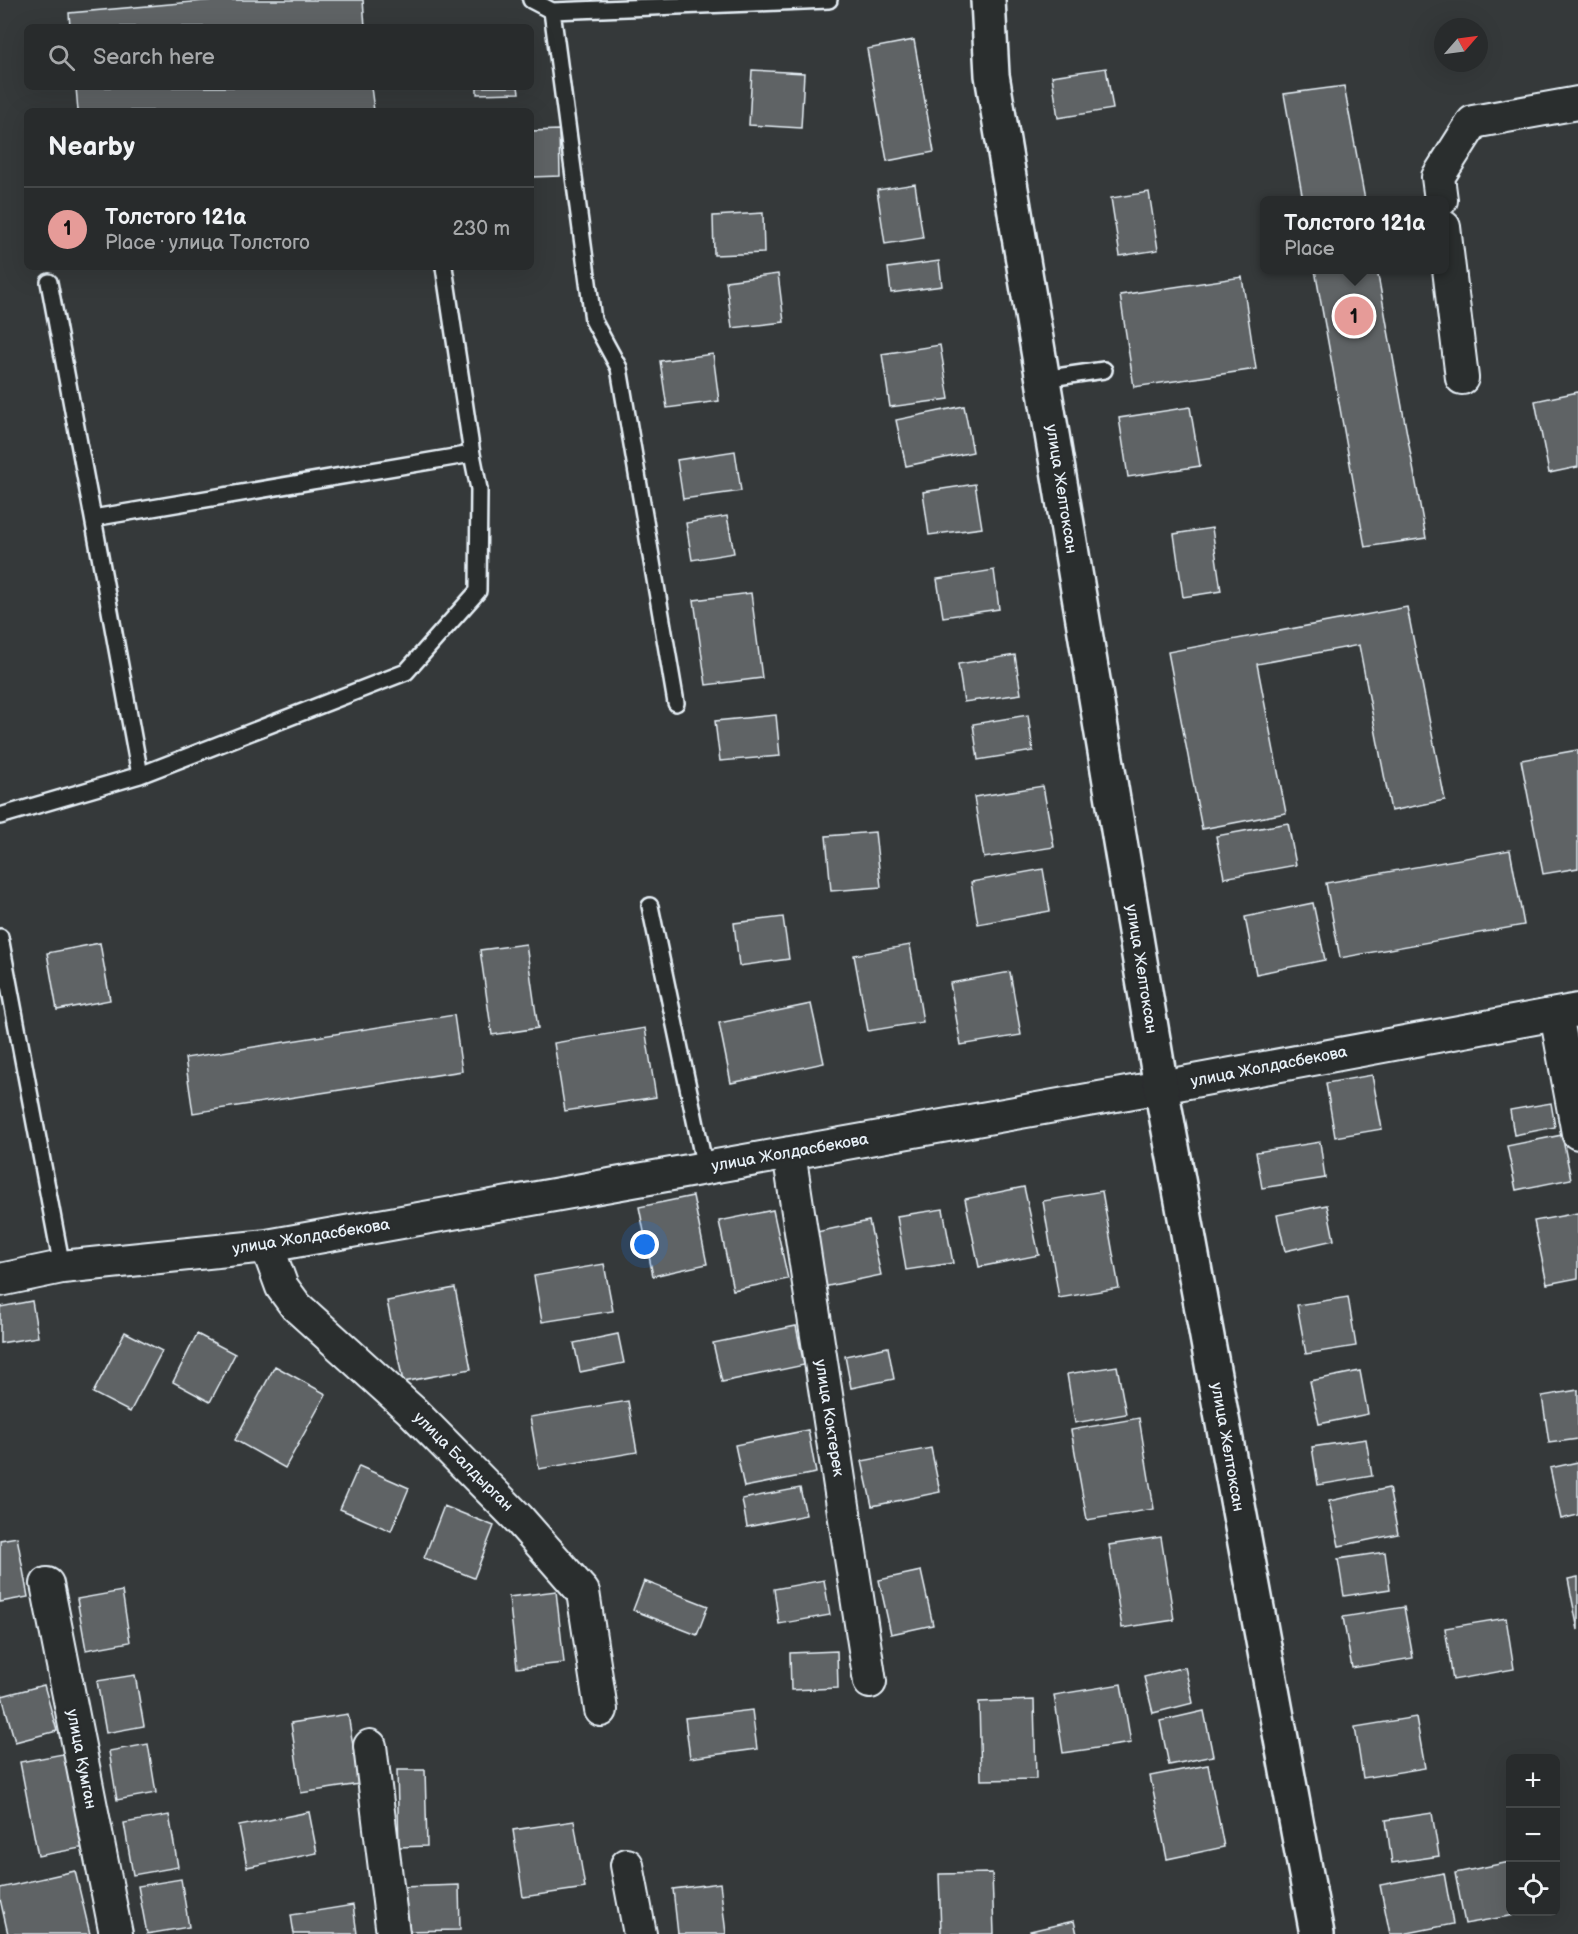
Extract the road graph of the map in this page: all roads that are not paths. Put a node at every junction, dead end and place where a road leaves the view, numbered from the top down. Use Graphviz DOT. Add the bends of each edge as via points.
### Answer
graph roads {
  1 [pos="531,0"];
  2 [pos="829,0"];
  3 [pos="988,0"];
  4 [pos="552,11"];
  5 [pos="1578,103"];
  6 [pos="1440,196"];
  7 [pos="444,270"];
  8 [pos="1449,271"];
  9 [pos="49,282"];
  10 [pos="1104,370"];
  11 [pos="1461,378"];
  12 [pos="1043,379"];
  13 [pos="472,454"];
  14 [pos="93,518"];
  15 [pos="676,703"];
  16 [pos="140,775"];
  17 [pos="0,816"];
  18 [pos="650,906"];
  19 [pos="0,937"];
  20 [pos="1567,1012"];
  21 [pos="1161,1087"];
  22 [pos="1578,1133"];
  23 [pos="789,1153"];
  24 [pos="705,1168"];
  25 [pos="267,1246"];
  26 [pos="62,1267"];
  27 [pos="0,1280"];
  28 [pos="47,1584"];
  29 [pos="870,1682"];
  30 [pos="601,1710"];
  31 [pos="370,1746"];
  32 [pos="627,1865"];
  33 [pos="116,1934"];
  34 [pos="393,1934"];
  35 [pos="640,1934"];
  36 [pos="1317,1934"];
  1 -- 4 [label="lane"];
  2 -- 4 [label="lane"];
  3 -- 12 [label="street, улица Желтоксан" via="992,75"];
  4 -- 15 [label="lane" via="593,320 619,368"];
  5 -- 6 [label="street" via="1473,122 1438,177"];
  7 -- 13 [label="lane"];
  8 -- 11 [label="street"];
  9 -- 14 [label="lane"];
  10 -- 12 [label="lane"];
  12 -- 21 [label="street, улица Желтоксан"];
  13 -- 14 [label="lane"];
  13 -- 16 [label="lane" via="480,489 478,591 406,672"];
  14 -- 16 [label="lane"];
  16 -- 17 [label="lane"];
  18 -- 24 [label="lane"];
  19 -- 26 [label="lane"];
  20 -- 21 [label="street, улица Жолдасбекова"];
  20 -- 22 [label="street"];
  21 -- 23 [label="street, улица Жолдасбекова"];
  21 -- 36 [label="street, улица Желтоксан"];
  23 -- 24 [label="street, улица Жолдасбекова"];
  23 -- 29 [label="street, улица Коктерек"];
  24 -- 25 [label="street, улица Жолдасбекова"];
  25 -- 26 [label="street, улица Жолдасбекова"];
  25 -- 30 [label="street, улица Балдырган" via="282,1287 296,1306 411,1410 518,1518 583,1592"];
  26 -- 27 [label="street, улица Жолдасбекова"];
  28 -- 33 [label="street, улица Кумган"];
  31 -- 34 [label="street"];
  32 -- 35 [label="street"];
}
